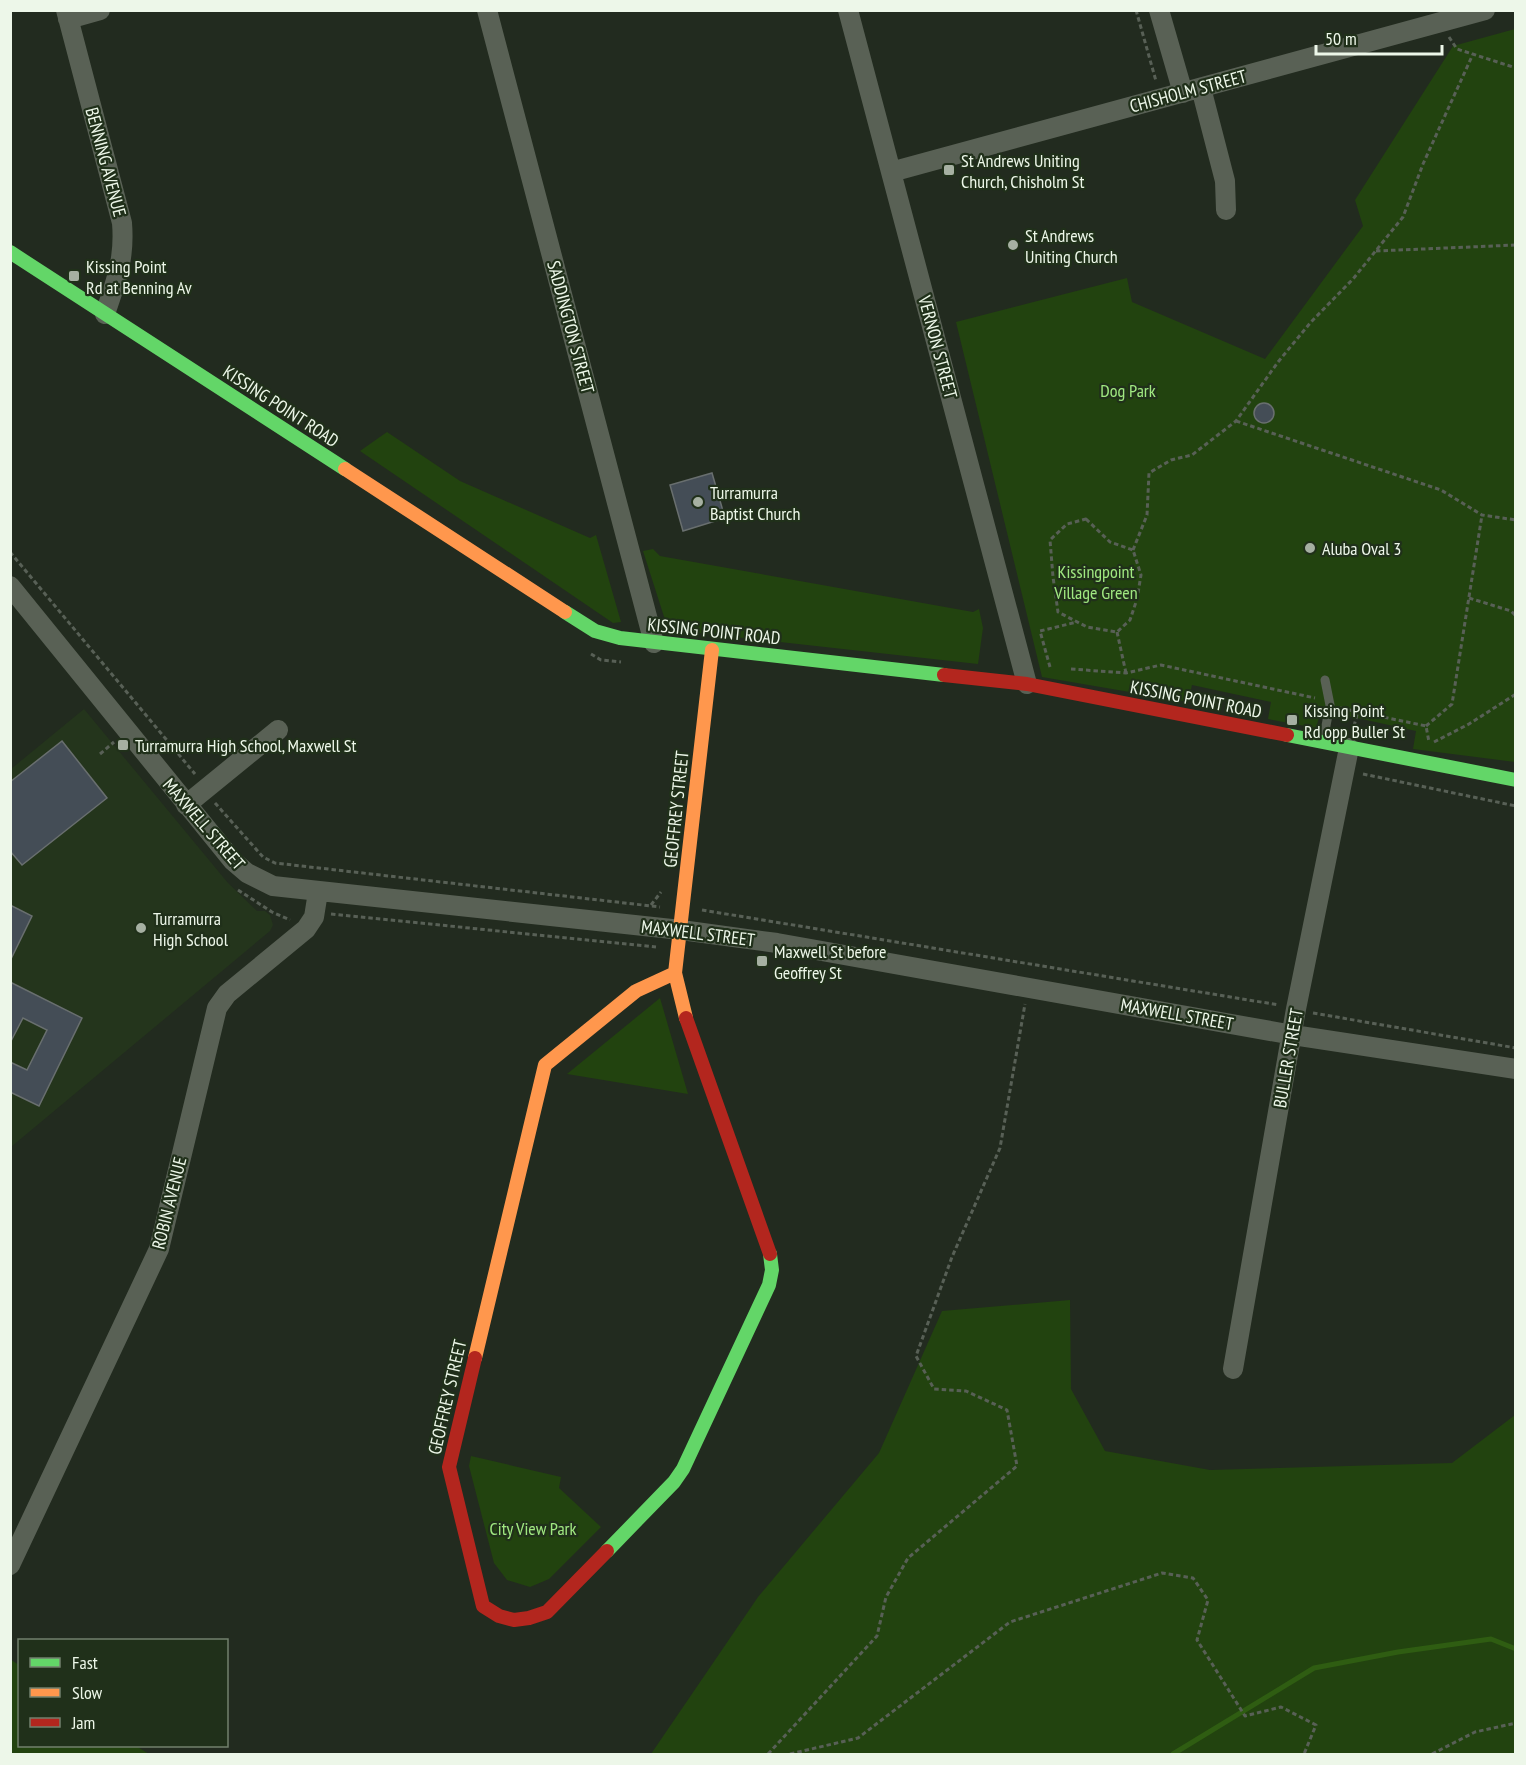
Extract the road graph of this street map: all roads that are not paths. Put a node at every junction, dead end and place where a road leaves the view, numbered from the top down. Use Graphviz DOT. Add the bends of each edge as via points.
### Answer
graph roads {
  1 [pos="100,10"];
  2 [pos="487,10"];
  3 [pos="849,10"];
  4 [pos="1159,10"];
  5 [pos="1485,10"];
  6 [pos="67,15"];
  7 [pos="1192,90"];
  8 [pos="891,172"];
  9 [pos="1226,210"];
  10 [pos="10,252"];
  11 [pos="105,314"];
  12 [pos="10,586"];
  13 [pos="654,643"];
  14 [pos="712,650"];
  15 [pos="1325,680"];
  16 [pos="1027,684"];
  17 [pos="278,730"];
  18 [pos="1322,743"];
  19 [pos="1348,748"];
  20 [pos="1515,780"];
  21 [pos="186,805"];
  22 [pos="318,892"];
  23 [pos="681,930"];
  24 [pos="675,973"];
  25 [pos="1293,1035"];
  26 [pos="1515,1069"];
  27 [pos="1233,1369"];
  28 [pos="10,1565"];
  1 -- 6 [label="street"];
  2 -- 13 [label="street, SADDINGTON STREET"];
  3 -- 8 [label="street, VERNON STREET"];
  4 -- 7 [label="street"];
  5 -- 7 [label="street, CHISHOLM STREET"];
  6 -- 11 [label="street, BENNING AVENUE" via="122,224 121,266"];
  7 -- 8 [label="street, CHISHOLM STREET"];
  7 -- 9 [label="street" via="1225,181"];
  8 -- 16 [label="street, VERNON STREET"];
  10 -- 11 [label="street, KISSING POINT ROAD"];
  11 -- 13 [label="street, KISSING POINT ROAD" via="595,631"];
  12 -- 21 [label="street, MAXWELL STREET"];
  13 -- 14 [label="street, KISSING POINT ROAD"];
  14 -- 16 [label="street, KISSING POINT ROAD"];
  14 -- 23 [label="street, GEOFFREY STREET"];
  15 -- 18 [label="lane" via="1330,705"];
  16 -- 18 [label="street, KISSING POINT ROAD"];
  17 -- 21 [label="street"];
  18 -- 19 [label="street, KISSING POINT ROAD"];
  19 -- 20 [label="street, KISSING POINT ROAD"];
  19 -- 25 [label="street, BULLER STREET"];
  21 -- 22 [label="street, MAXWELL STREET" via="247,873 273,886"];
  22 -- 23 [label="street, MAXWELL STREET"];
  22 -- 28 [label="street, ROBIN AVENUE" via="314,917 306,928 227,994 217,1008 159,1249"];
  23 -- 24 [label="street, GEOFFREY STREET"];
  23 -- 25 [label="street, MAXWELL STREET"];
  24 -- 24 [label="street, GEOFFREY STREET" via="682,1008 770,1255 769,1285 674,1482 547,1612 528,1620 509,1620 483,1606 449,1467 545,1065 636,991"];
  25 -- 26 [label="street, MAXWELL STREET"];
  25 -- 27 [label="street, BULLER STREET"];
}
